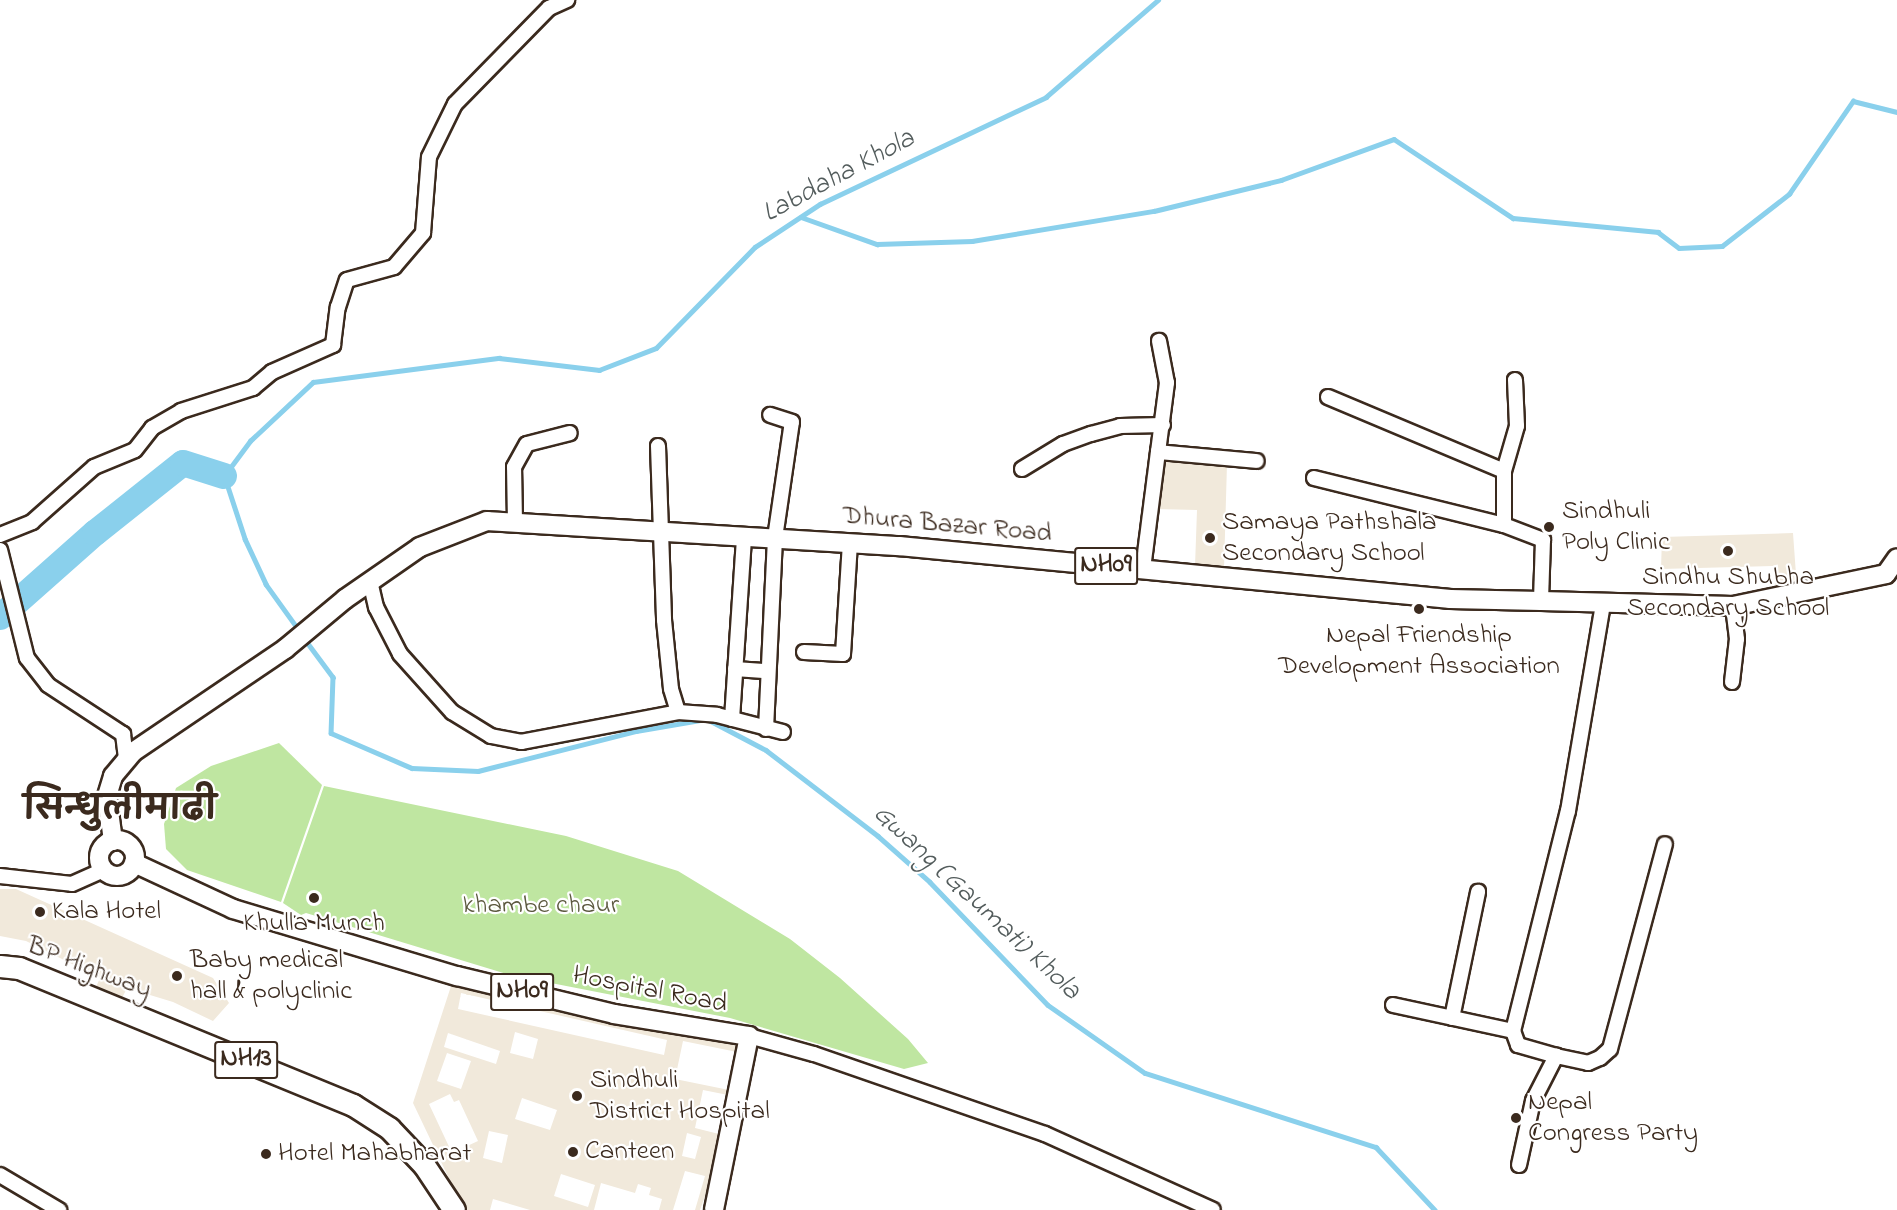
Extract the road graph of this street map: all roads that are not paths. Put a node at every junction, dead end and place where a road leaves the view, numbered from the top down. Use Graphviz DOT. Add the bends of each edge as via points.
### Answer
graph roads {
  1 [pos="567,0"];
  2 [pos="1159,341"];
  3 [pos="1515,380"];
  4 [pos="1328,396"];
  5 [pos="770,415"];
  6 [pos="1163,424"];
  7 [pos="570,433"];
  8 [pos="658,446"];
  9 [pos="1158,452"];
  10 [pos="1257,461"];
  11 [pos="1022,470"];
  12 [pos="1504,471"];
  13 [pos="1314,478"];
  14 [pos="515,522"];
  15 [pos="1504,525"];
  16 [pos="660,531"];
  17 [pos="0,536"];
  18 [pos="744,536"];
  19 [pos="775,538"];
  20 [pos="850,543"];
  21 [pos="1,551"];
  22 [pos="1897,558"];
  23 [pos="1143,569"];
  24 [pos="1891,574"];
  25 [pos="370,581"];
  26 [pos="1541,601"];
  27 [pos="1603,603"];
  28 [pos="1733,606"];
  29 [pos="804,652"];
  30 [pos="735,669"];
  31 [pos="767,671"];
  32 [pos="1732,682"];
  33 [pos="678,711"];
  34 [pos="732,719"];
  35 [pos="766,729"];
  36 [pos="783,732"];
  37 [pos="126,759"];
  38 [pos="113,841"];
  39 [pos="1665,844"];
  40 [pos="134,863"];
  41 [pos="104,870"];
  42 [pos="0,876"];
  43 [pos="1478,892"];
  44 [pos="0,966"];
  45 [pos="1393,1005"];
  46 [pos="1452,1018"];
  47 [pos="1512,1031"];
  48 [pos="749,1036"];
  49 [pos="1556,1056"];
  50 [pos="1519,1165"];
  51 [pos="0,1175"];
  52 [pos="59,1210"];
  53 [pos="454,1210"];
  54 [pos="714,1210"];
  55 [pos="1212,1210"];
  1 -- 17 [label="street" via="549,8 455,104 429,157 423,233 394,267 347,280 338,307 333,345 272,372 253,388 181,411 152,428 135,450 94,467 32,522"];
  2 -- 6 [label="street" via="1167,383"];
  3 -- 12 [label="street" via="1517,426"];
  4 -- 12 [label="street"];
  5 -- 19 [label="street" via="792,422"];
  6 -- 9 [label="street"];
  6 -- 11 [label="street" via="1120,426 1091,434 1063,444"];
  7 -- 14 [label="street" via="527,444 514,467"];
  8 -- 16 [label="street"];
  9 -- 10 [label="street"];
  9 -- 23 [label="street"];
  12 -- 15 [label="street"];
  13 -- 15 [label="street"];
  14 -- 16 [label="main road, Dhura Bazar Road / NH09"];
  14 -- 25 [label="main road, Dhura Bazar Road / NH09" via="487,521 420,547"];
  15 -- 26 [label="street" via="1543,540"];
  16 -- 18 [label="main road, Dhura Bazar Road / NH09"];
  16 -- 33 [label="street" via="663,620"];
  18 -- 19 [label="main road, Dhura Bazar Road / NH09"];
  18 -- 30 [label="street"];
  19 -- 20 [label="main road, Dhura Bazar Road / NH09"];
  19 -- 31 [label="street"];
  20 -- 23 [label="main road, Dhura Bazar Road / NH09"];
  20 -- 29 [label="street" via="843,654"];
  21 -- 37 [label="street" via="27,658 48,685 123,734"];
  22 -- 24 [label="main road, NH09"];
  23 -- 26 [label="main road, Dhura Bazar Road / NH09" via="1450,599"];
  24 -- 28 [label="main road, Dhura Bazar Road / NH09"];
  25 -- 33 [label="street" via="376,607 400,654 452,712 491,736 521,742"];
  25 -- 37 [label="main road, Dhura Bazar Road / NH09" via="285,649"];
  26 -- 27 [label="main road, Dhura Bazar Road / NH09"];
  27 -- 28 [label="main road, Dhura Bazar Road / NH09"];
  27 -- 47 [label="street" via="1568,811"];
  28 -- 32 [label="street" via="1737,639"];
  30 -- 31 [label="street"];
  30 -- 34 [label="street"];
  31 -- 35 [label="street"];
  33 -- 34 [label="street"];
  34 -- 35 [label="street"];
  35 -- 36 [label="street"];
  37 -- 38 [label="main road, NH09" via="113,777 107,796"];
  38 -- 40 [label="main road, NH09" via="130,846"];
  38 -- 41 [label="main road" via="100,852"];
  39 -- 49 [label="street" via="1610,1049 1588,1063"];
  40 -- 41 [label="main road" via="121,876"];
  40 -- 48 [label="main road, Hospital Road / NH09" via="233,909 457,976 614,1014"];
  41 -- 42 [label="street" via="72,884"];
  43 -- 46 [label="street"];
  44 -- 53 [label="highway, BP Highway / NH13" via="19,968 353,1106 389,1128 424,1165"];
  45 -- 46 [label="street"];
  46 -- 47 [label="street"];
  47 -- 49 [label="street" via="1518,1045"];
  48 -- 54 [label="main road, Hospital Road"];
  48 -- 55 [label="street" via="814,1054 1045,1134"];
  49 -- 50 [label="street" via="1533,1101"];
  51 -- 52 [label="street"];
}
